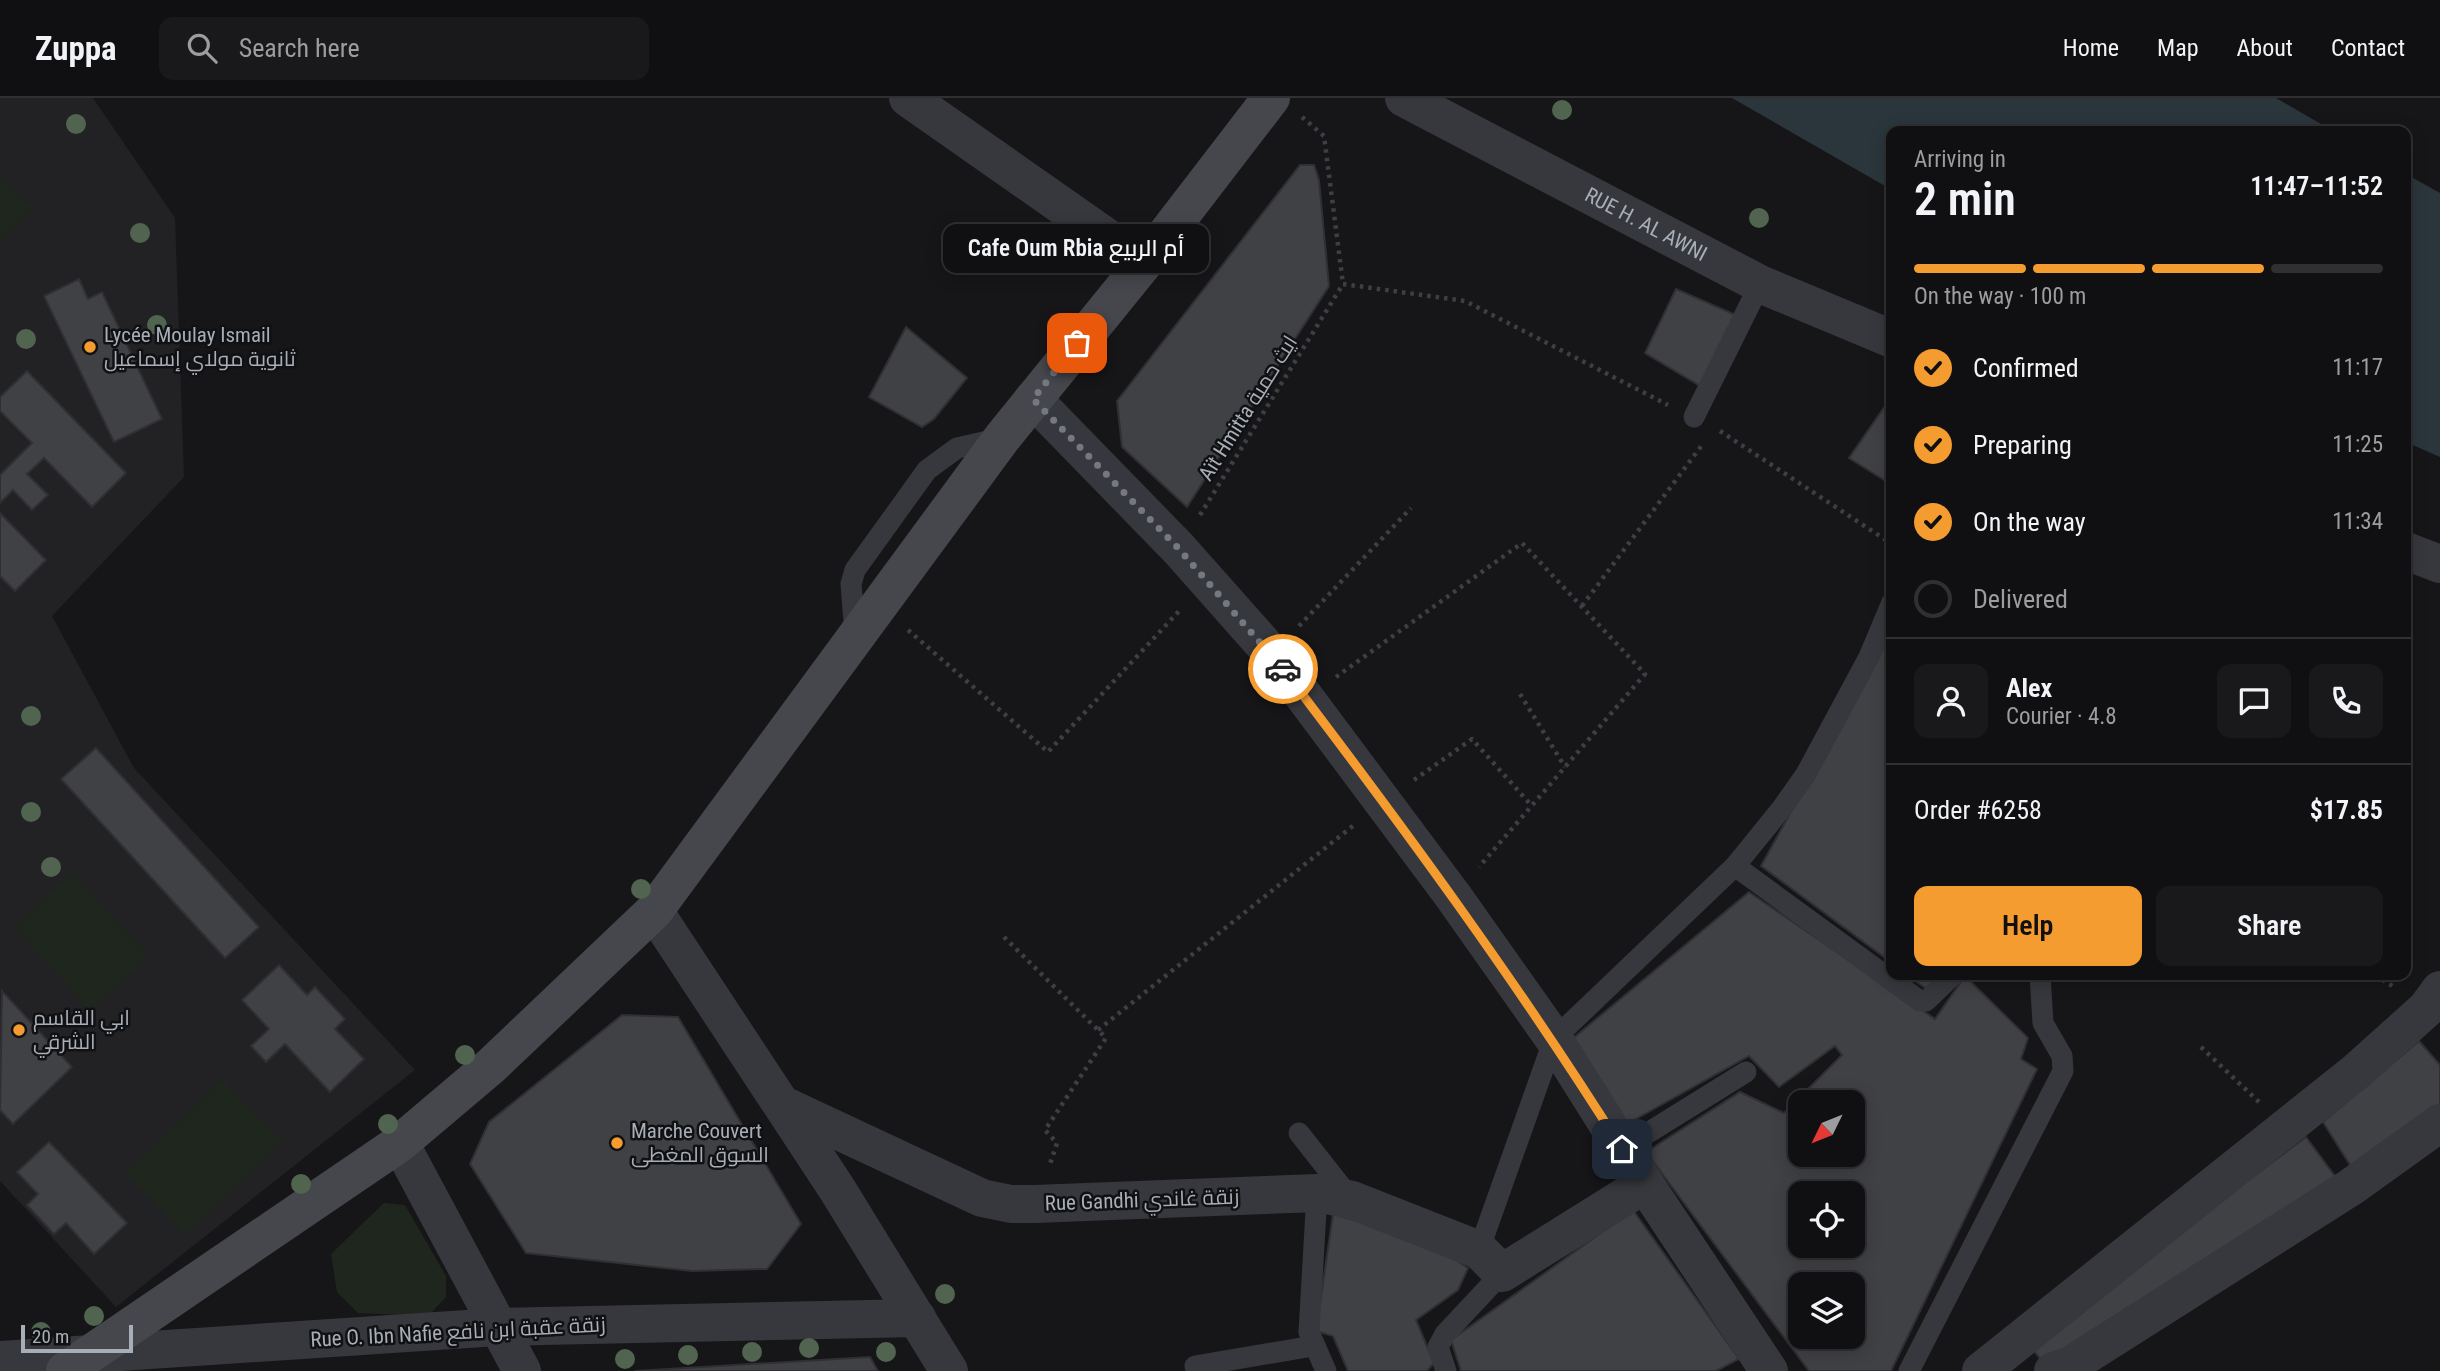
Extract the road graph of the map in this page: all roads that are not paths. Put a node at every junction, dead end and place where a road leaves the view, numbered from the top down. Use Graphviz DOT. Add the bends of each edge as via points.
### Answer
graph roads {
  1 [pos="908,98"];
  2 [pos="1271,98"];
  3 [pos="1404,98"];
  4 [pos="1147,258"];
  5 [pos="1760,284"];
  6 [pos="1886,336"];
  7 [pos="1033,399"];
  8 [pos="1694,418"];
  9 [pos="1002,438"];
  10 [pos="2411,553"];
  11 [pos="2440,564"];
  12 [pos="1886,617"];
  13 [pos="855,635"];
  14 [pos="1735,866"];
  15 [pos="654,911"];
  16 [pos="1886,976"];
  17 [pos="1891,980"];
  18 [pos="1948,980"];
  19 [pos="2040,980"];
  20 [pos="2440,990"];
  21 [pos="1554,1039"];
  22 [pos="1746,1072"];
  23 [pos="783,1105"];
  24 [pos="2440,1123"];
  25 [pos="1298,1133"];
  26 [pos="400,1143"];
  27 [pos="1622,1149"];
  28 [pos="1645,1184"];
  29 [pos="1335,1197"];
  30 [pos="1491,1261"];
  31 [pos="917,1318"];
  32 [pos="497,1327"];
  33 [pos="1313,1346"];
  34 [pos="0,1360"];
  35 [pos="79,1362"];
  36 [pos="1195,1366"];
  37 [pos="522,1371"];
  38 [pos="948,1371"];
  39 [pos="1326,1371"];
  40 [pos="1446,1371"];
  41 [pos="1769,1371"];
  42 [pos="1909,1371"];
  43 [pos="1981,1371"];
  44 [pos="2053,1371"];
  1 -- 4 [label="street" via="1125,250"];
  2 -- 4 [label="main road"];
  3 -- 5 [label="street, RUE H. AL AWNI"];
  4 -- 7 [label="main road"];
  5 -- 6 [label="street, RUE H. AL AWNI"];
  5 -- 8 [label="lane"];
  7 -- 9 [label="main road"];
  7 -- 21 [label="street" via="1179,549 1272,654"];
  9 -- 13 [label="main road"];
  9 -- 13 [label="lane" via="957,448 927,470 855,570 851,592"];
  10 -- 11 [label="street"];
  12 -- 14 [label="lane" via="1870,657 1806,774"];
  13 -- 15 [label="main road"];
  14 -- 16 [label="lane"];
  14 -- 21 [label="lane"];
  15 -- 23 [label="street"];
  15 -- 26 [label="main road" via="491,1066"];
  17 -- 18 [label="lane" via="1926,1001"];
  19 -- 42 [label="lane" via="2043,1023 2062,1056 2063,1071"];
  20 -- 43 [label="street" via="2388,1045"];
  21 -- 27 [label="street"];
  21 -- 30 [label="lane"];
  22 -- 27 [label="lane"];
  23 -- 29 [label="street, Rue Gandhi زنقة غاندي" via="982,1198 1011,1204"];
  23 -- 31 [label="street"];
  24 -- 44 [label="street" via="2351,1187 2069,1366"];
  25 -- 29 [label="lane"];
  26 -- 32 [label="street"];
  26 -- 35 [label="main road"];
  27 -- 28 [label="street"];
  28 -- 30 [label="street"];
  28 -- 41 [label="street"];
  29 -- 30 [label="street, Rue Gandhi زنقة غاندي"];
  29 -- 33 [label="lane" via="1309,1332"];
  30 -- 40 [label="lane" via="1438,1347"];
  31 -- 32 [label="street, Rue O. Ibn Nafie زنقة عقبة ابن نافع"];
  31 -- 38 [label="street"];
  32 -- 35 [label="street, Rue O. Ibn Nafie زنقة عقبة ابن نافع"];
  32 -- 37 [label="street"];
  33 -- 36 [label="lane"];
  33 -- 39 [label="lane"];
  34 -- 35 [label="street, Rue O. Ibn Nafie زنقة عقبة ابن نافع"];
}
